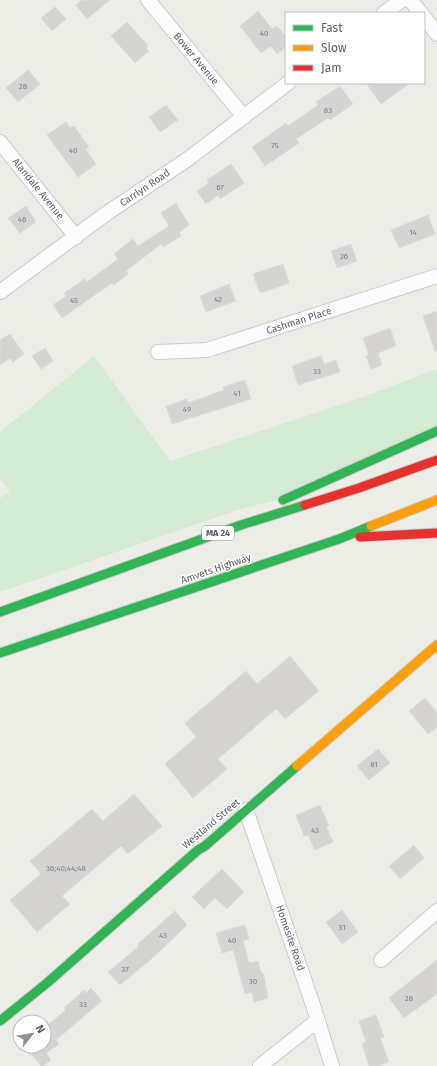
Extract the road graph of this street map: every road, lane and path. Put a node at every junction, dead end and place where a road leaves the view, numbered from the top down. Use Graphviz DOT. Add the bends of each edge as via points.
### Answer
graph roads {
  1 [pos="148,0"];
  2 [pos="402,0"];
  3 [pos="410,0"];
  4 [pos="385,12"];
  5 [pos="420,12"];
  6 [pos="425,18"];
  7 [pos="437,34"];
  8 [pos="287,84"];
  9 [pos="244,117"];
  10 [pos="0,142"];
  11 [pos="76,237"];
  12 [pos="437,276"];
  13 [pos="0,292"];
  14 [pos="158,352"];
  15 [pos="437,431"];
  16 [pos="437,460"];
  17 [pos="437,500"];
  18 [pos="241,525"];
  19 [pos="437,533"];
  20 [pos="339,539"];
  21 [pos="0,612"];
  22 [pos="437,645"];
  23 [pos="0,653"];
  24 [pos="246,810"];
  25 [pos="437,911"];
  26 [pos="381,960"];
  27 [pos="318,1020"];
  28 [pos="0,1021"];
  29 [pos="260,1066"];
  30 [pos="332,1066"];
  1 -- 9 [label="street, Bower Avenue"];
  2 -- 4 [label="street"];
  3 -- 5 [label="street"];
  6 -- 7 [label="street"];
  8 -- 9 [label="street, Carrlyn Road"];
  9 -- 11 [label="street, Carrlyn Road"];
  10 -- 11 [label="street, Alandale Avenue"];
  11 -- 13 [label="street, Carrlyn Road"];
  12 -- 14 [label="street, Cashman Place" via="207,350"];
  15 -- 18 [label="main road" via="288,496"];
  16 -- 18 [label="main road, MA 24" via="359,488"];
  17 -- 20 [label="main road, Amvets Highway"];
  18 -- 21 [label="main road, MA 24"];
  19 -- 20 [label="main road"];
  20 -- 23 [label="main road, Amvets Highway"];
  22 -- 24 [label="main road, Westland Street"];
  24 -- 27 [label="street, Homesite Road"];
  24 -- 28 [label="main road, Westland Street" via="48,983"];
  25 -- 26 [label="street"];
  27 -- 29 [label="street"];
  27 -- 30 [label="street, Homesite Road"];
}
